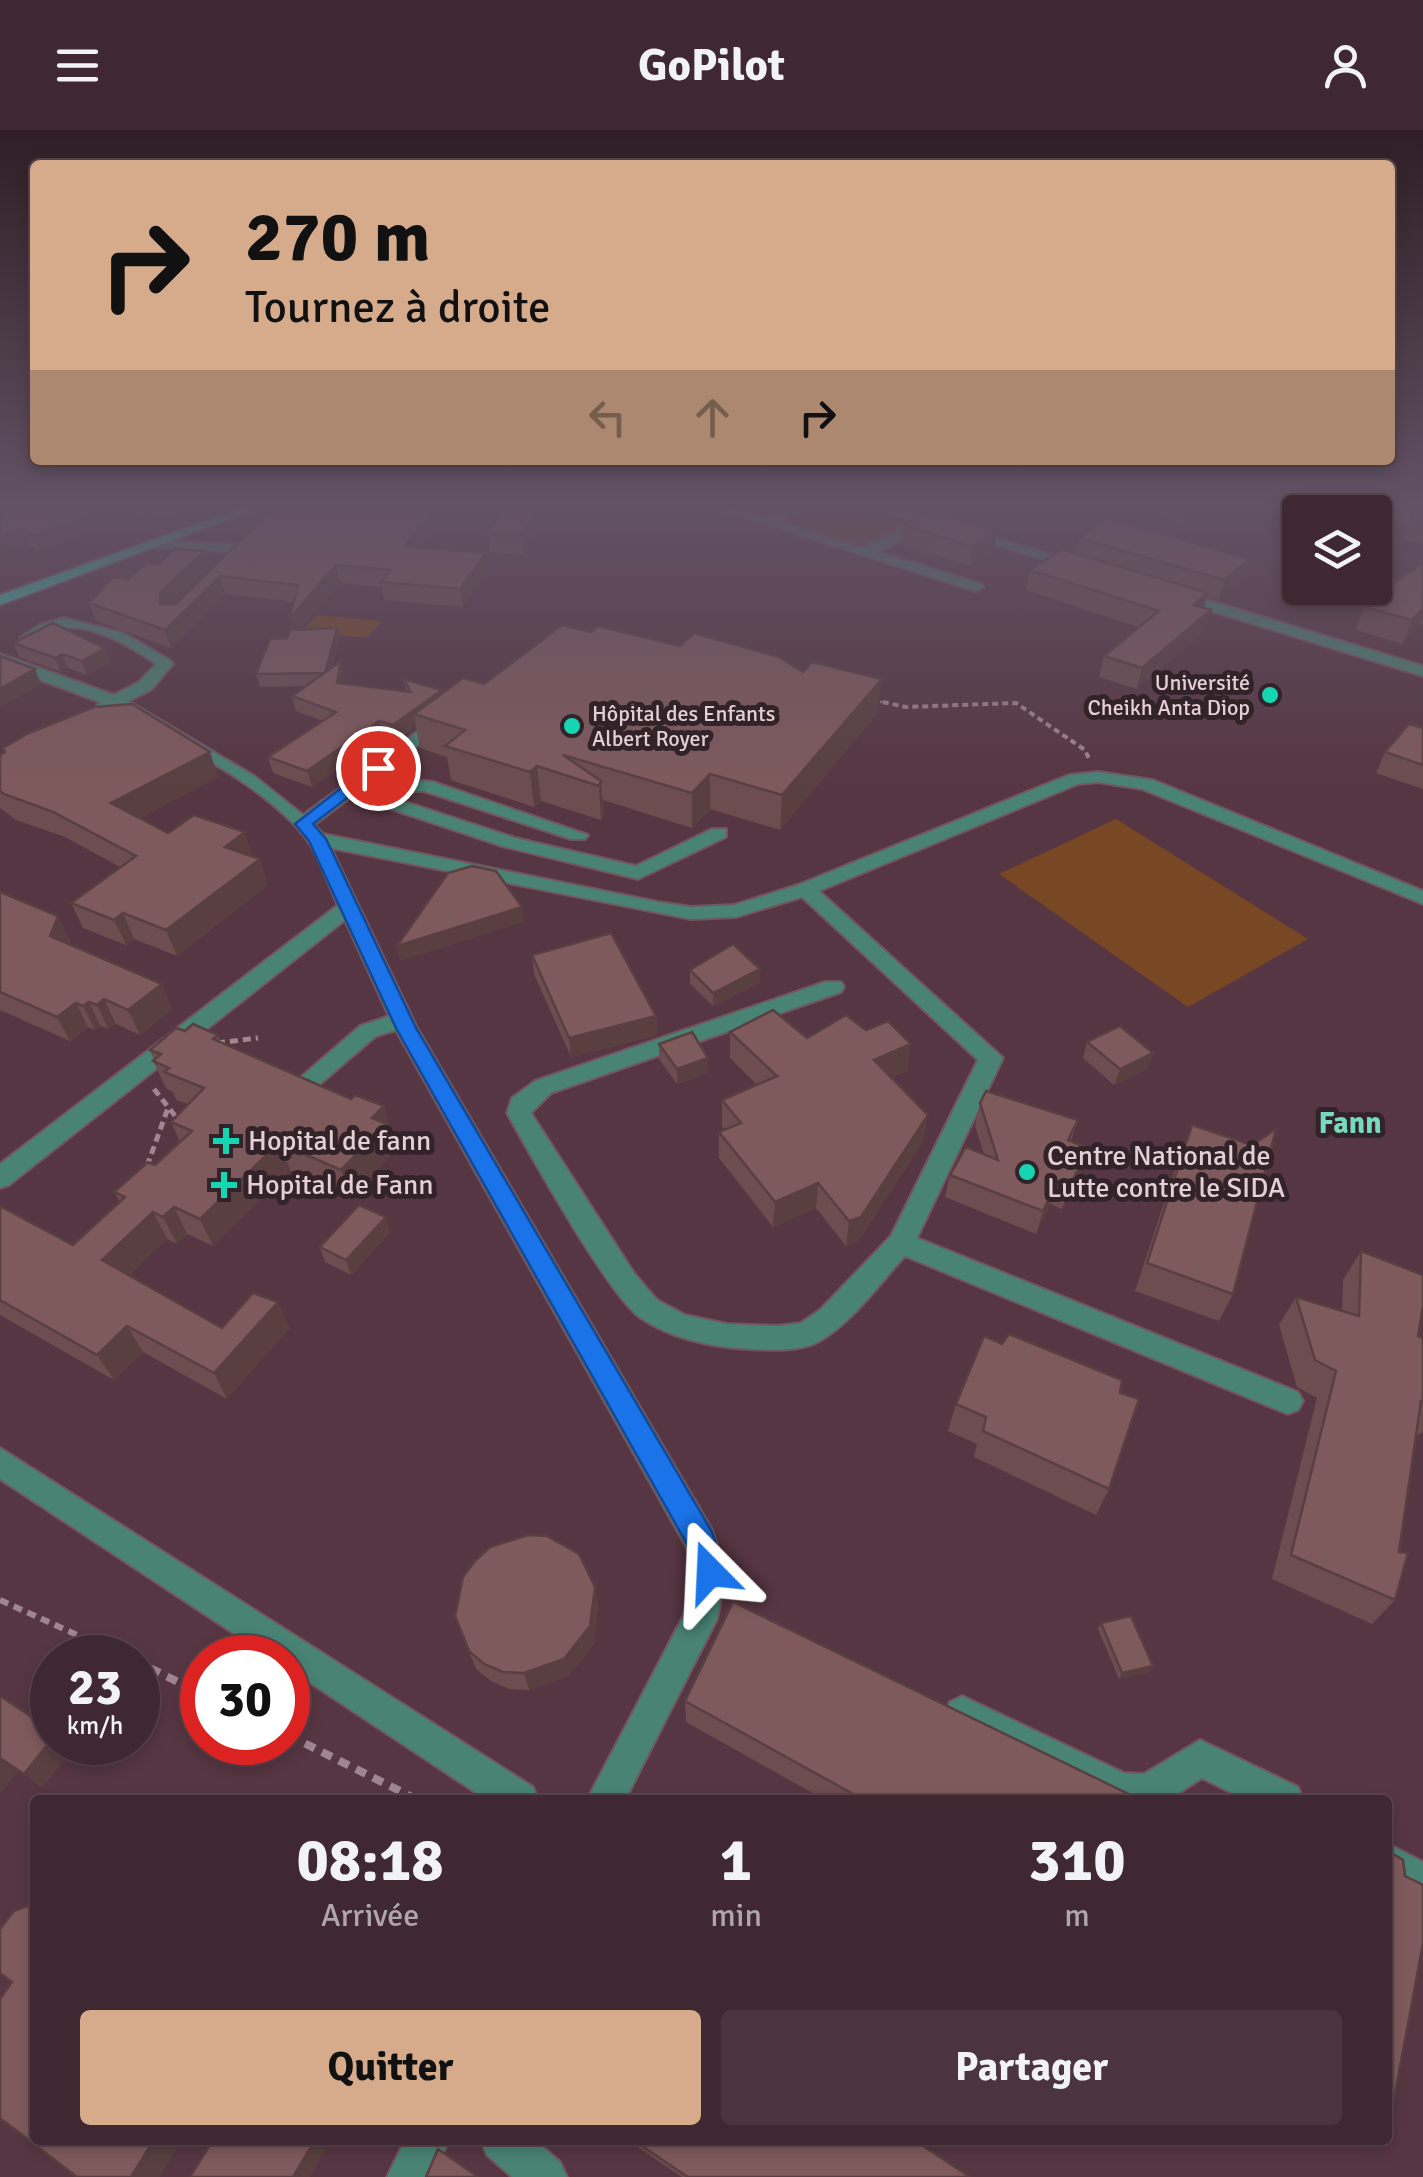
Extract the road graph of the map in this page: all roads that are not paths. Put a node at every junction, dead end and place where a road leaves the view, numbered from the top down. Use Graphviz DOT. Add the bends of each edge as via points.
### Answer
graph roads {
  1 [pos="1188,599"];
  2 [pos="0,659"];
  3 [pos="1423,671"];
  4 [pos="115,700"];
  5 [pos="459,706"];
  6 [pos="82,719"];
  7 [pos="349,789"];
  8 [pos="383,802"];
  9 [pos="310,831"];
  10 [pos="719,833"];
  11 [pos="578,835"];
  12 [pos="805,889"];
  13 [pos="1423,898"];
  14 [pos="348,908"];
  15 [pos="833,987"];
  16 [pos="402,1020"];
  17 [pos="312,1078"];
  18 [pos="0,1178"];
  19 [pos="901,1243"];
  20 [pos="1288,1402"];
  21 [pos="0,1462"];
  22 [pos="708,1592"];
  23 [pos="744,1609"];
  24 [pos="924,1696"];
  25 [pos="512,1795"];
  26 [pos="608,1795"];
  27 [pos="1275,1795"];
  28 [pos="1392,1865"];
  29 [pos="1423,1883"];
  30 [pos="425,2145"];
  31 [pos="508,2145"];
  32 [pos="409,2177"];
  33 [pos="545,2177"];
  1 -- 3 [label="street"];
  2 -- 4 [label="street"];
  2 -- 4 [label="street" via="48,626 69,623 152,650 165,664 145,686"];
  4 -- 6 [label="street"];
  4 -- 9 [label="street" via="236,771"];
  5 -- 7 [label="street"];
  7 -- 8 [label="street"];
  7 -- 9 [label="street"];
  8 -- 10 [label="street" via="638,873"];
  8 -- 11 [label="street" via="408,784 426,786"];
  9 -- 12 [label="street" via="691,914 736,911"];
  9 -- 14 [label="street"];
  12 -- 13 [label="street" via="1075,780 1098,777 1146,784"];
  12 -- 19 [label="street" via="991,1058"];
  14 -- 16 [label="street"];
  14 -- 18 [label="street"];
  15 -- 19 [label="street" via="543,1087 519,1113 624,1281 648,1308 679,1325 727,1336 806,1334 851,1298"];
  16 -- 17 [label="street" via="368,1031"];
  16 -- 22 [label="street" via="701,1542"];
  19 -- 20 [label="street"];
  21 -- 25 [label="street"];
  22 -- 23 [label="street"];
  22 -- 26 [label="street"];
  24 -- 27 [label="street" via="1122,1790 1148,1792 1200,1758"];
  28 -- 29 [label="street"];
  30 -- 32 [label="street"];
  31 -- 33 [label="street"];
}
